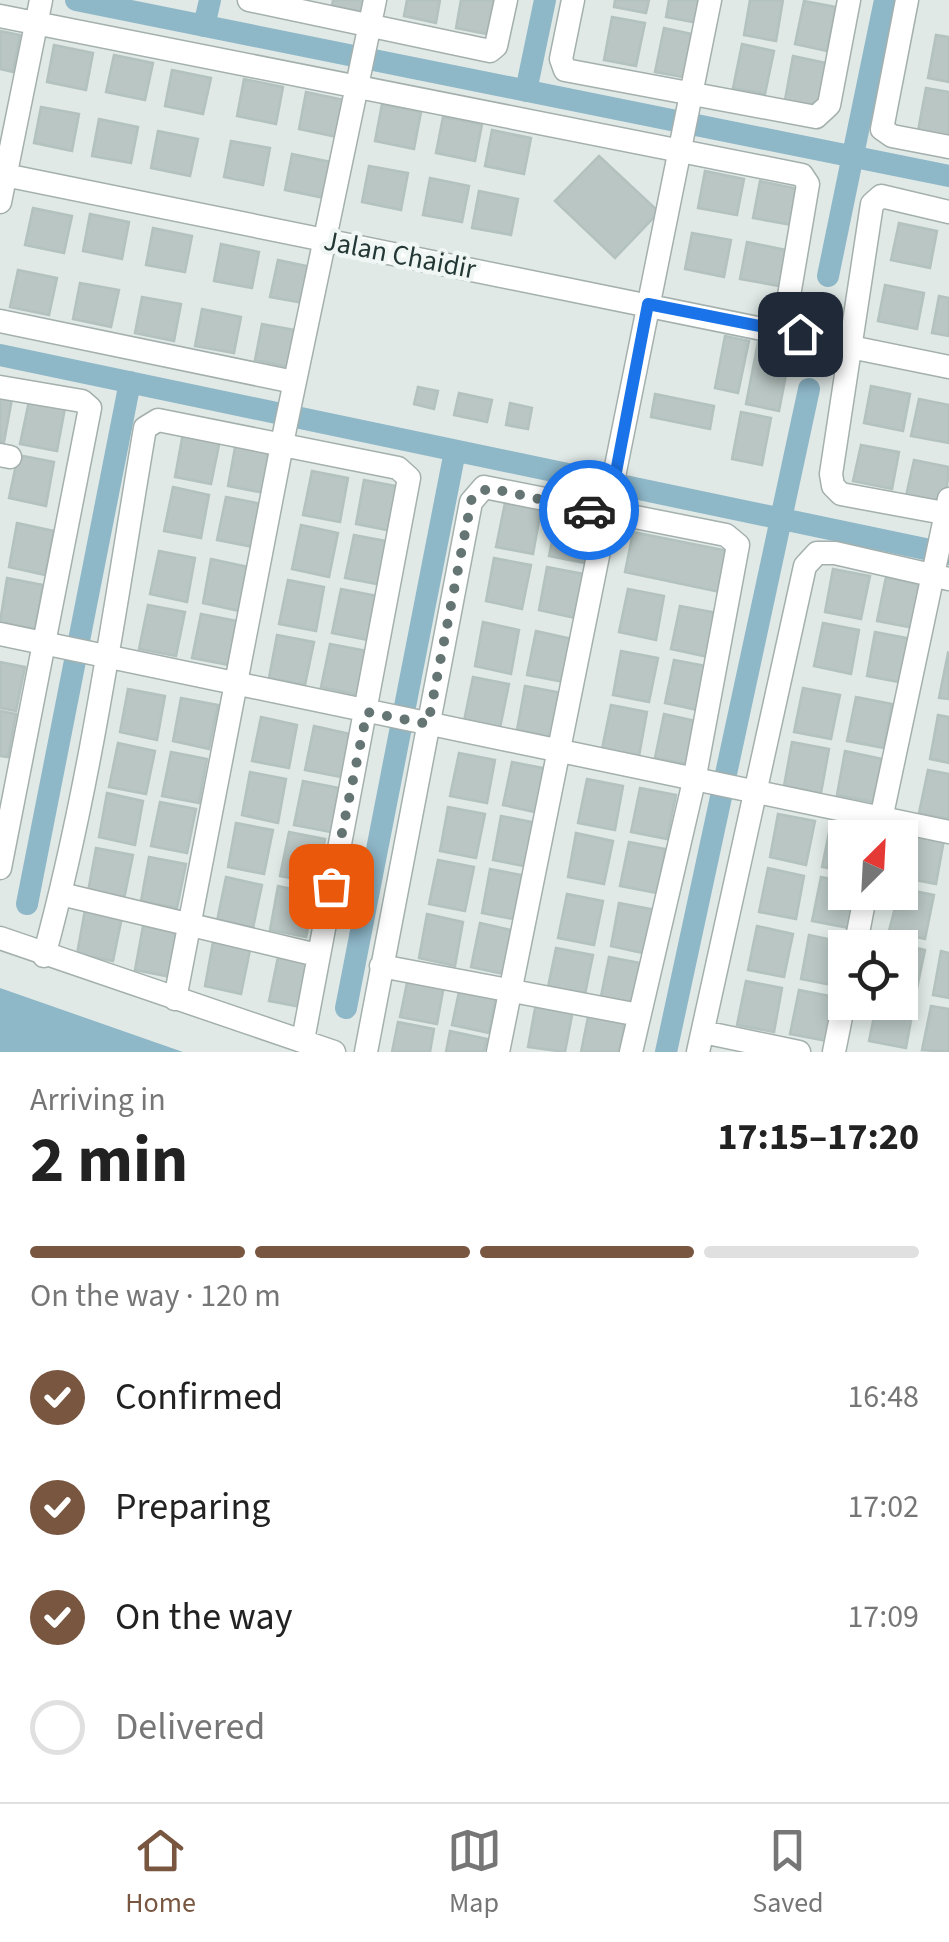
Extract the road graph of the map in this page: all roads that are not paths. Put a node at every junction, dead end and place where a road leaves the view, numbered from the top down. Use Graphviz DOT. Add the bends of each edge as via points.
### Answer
graph roads {
  1 [pos="249,0"];
  2 [pos="375,0"];
  3 [pos="506,0"];
  4 [pos="573,0"];
  5 [pos="710,0"];
  6 [pos="849,0"];
  7 [pos="906,0"];
  8 [pos="39,10"];
  9 [pos="0,16"];
  10 [pos="368,33"];
  11 [pos="359,82"];
  12 [pos="692,98"];
  13 [pos="683,146"];
  14 [pos="949,146"];
  15 [pos="3,175"];
  16 [pos="0,202"];
  17 [pos="949,212"];
  18 [pos="326,239"];
  19 [pos="648,304"];
  20 [pos="0,321"];
  21 [pos="791,333"];
  22 [pos="851,345"];
  23 [pos="949,366"];
  24 [pos="0,387"];
  25 [pos="294,387"];
  26 [pos="284,438"];
  27 [pos="609,507"];
  28 [pos="947,514"];
  29 [pos="939,572"];
  30 [pos="0,634"];
  31 [pos="51,644"];
  32 [pos="100,655"];
  33 [pos="237,681"];
  34 [pos="372,713"];
  35 [pos="423,723"];
  36 [pos="561,751"];
  37 [pos="699,782"];
  38 [pos="748,792"];
  39 [pos="850,820"];
  40 [pos="881,820"];
  41 [pos="918,830"];
  42 [pos="949,832"];
  43 [pos="0,868"];
  44 [pos="61,894"];
  45 [pos="188,924"];
  46 [pos="0,938"];
  47 [pos="316,955"];
  48 [pos="44,956"];
  49 [pos="381,966"];
  50 [pos="512,990"];
  51 [pos="175,1000"];
  52 [pos="638,1016"];
  53 [pos="840,1020"];
  54 [pos="304,1040"];
  55 [pos="700,1042"];
  56 [pos="334,1052"];
  57 [pos="366,1052"];
  58 [pos="498,1052"];
  59 [pos="631,1052"];
  60 [pos="799,1052"];
  61 [pos="834,1052"];
  1 -- 10 [label="street"];
  2 -- 10 [label="street"];
  3 -- 10 [label="street" via="490,50"];
  4 -- 12 [label="street" via="560,59 565,70"];
  5 -- 12 [label="street"];
  6 -- 12 [label="street" via="829,105 820,117"];
  7 -- 14 [label="street" via="882,129"];
  8 -- 9 [label="street"];
  8 -- 11 [label="street"];
  8 -- 15 [label="street"];
  10 -- 11 [label="street"];
  11 -- 13 [label="street"];
  11 -- 18 [label="street"];
  12 -- 13 [label="street"];
  13 -- 19 [label="street"];
  13 -- 21 [label="street" via="807,180"];
  15 -- 16 [label="street"];
  15 -- 18 [label="street, Jalan Chaidir"];
  17 -- 22 [label="street" via="876,198"];
  18 -- 19 [label="street, Jalan Chaidir"];
  18 -- 25 [label="street"];
  19 -- 21 [label="street, Jalan Chaidir"];
  19 -- 27 [label="street"];
  20 -- 25 [label="street"];
  21 -- 22 [label="street, Jalan Chaidir"];
  22 -- 23 [label="street, Jalan Chaidir"];
  22 -- 28 [label="street" via="833,486 851,496"];
  24 -- 31 [label="street" via="90,406"];
  25 -- 26 [label="street"];
  26 -- 32 [label="street" via="150,421"];
  26 -- 33 [label="street"];
  26 -- 34 [label="street" via="398,468 409,478"];
  27 -- 35 [label="street" via="477,491"];
  27 -- 36 [label="street"];
  27 -- 37 [label="street" via="726,535 738,545"];
  28 -- 29 [label="street"];
  29 -- 38 [label="street" via="835,553 811,556"];
  29 -- 40 [label="street"];
  30 -- 31 [label="street"];
  31 -- 32 [label="street"];
  31 -- 43 [label="street"];
  32 -- 33 [label="street"];
  32 -- 44 [label="street"];
  33 -- 34 [label="street"];
  33 -- 45 [label="street"];
  34 -- 35 [label="street"];
  34 -- 47 [label="street"];
  35 -- 36 [label="street"];
  35 -- 49 [label="street"];
  36 -- 37 [label="street"];
  36 -- 50 [label="street"];
  37 -- 38 [label="street"];
  37 -- 52 [label="street"];
  38 -- 39 [label="street"];
  38 -- 55 [label="street"];
  41 -- 42 [label="street"];
  44 -- 45 [label="street"];
  44 -- 48 [label="street"];
  45 -- 47 [label="street"];
  45 -- 51 [label="street"];
  46 -- 48 [label="street"];
  47 -- 54 [label="street"];
  48 -- 51 [label="street"];
  49 -- 50 [label="street"];
  49 -- 57 [label="street"];
  50 -- 52 [label="street"];
  50 -- 58 [label="street"];
  51 -- 54 [label="street"];
  52 -- 59 [label="street"];
  53 -- 61 [label="street"];
  54 -- 56 [label="street"];
  55 -- 60 [label="street"];
}
